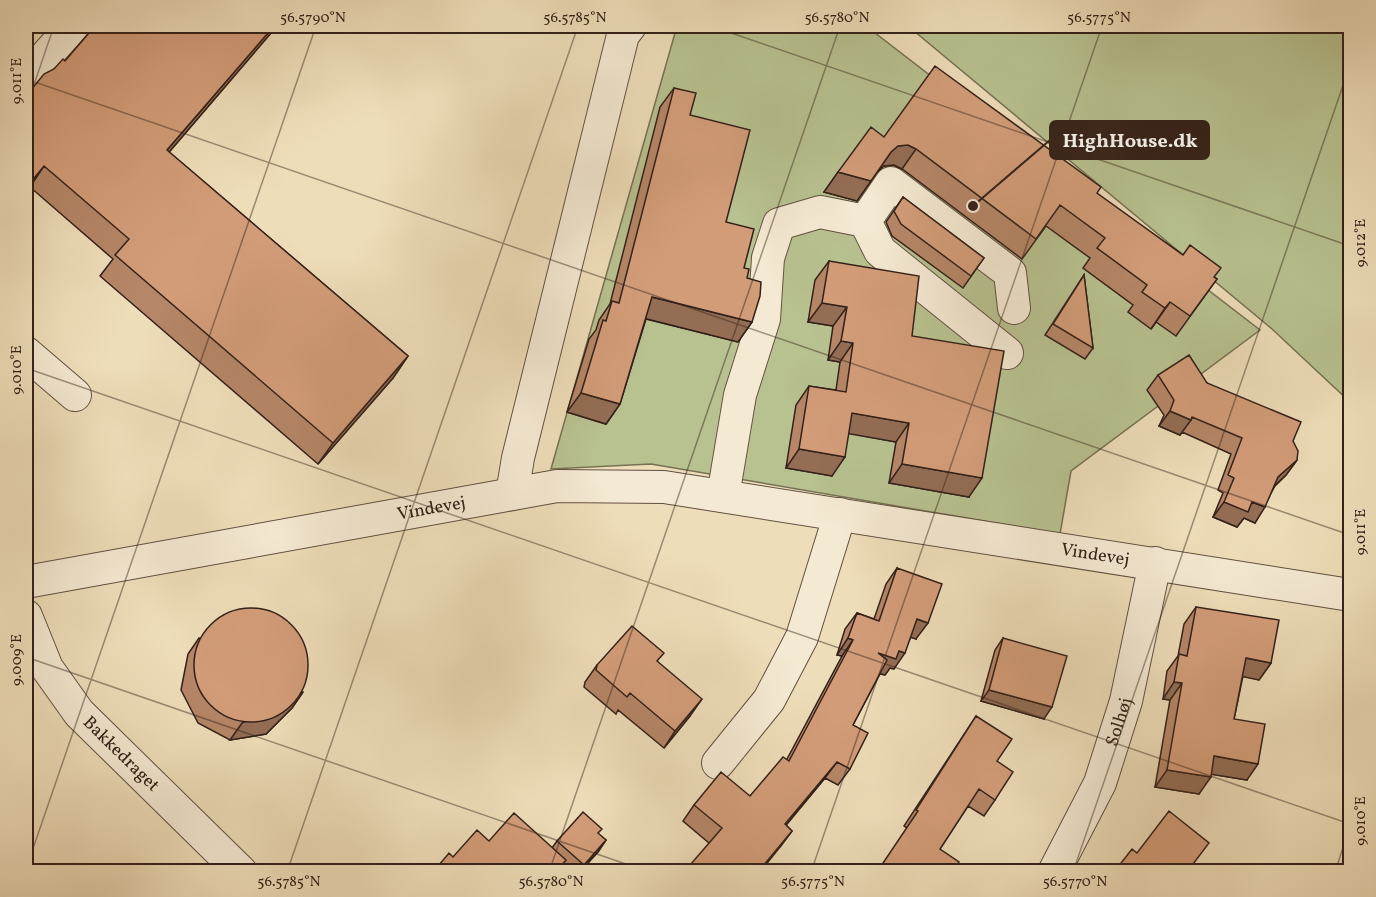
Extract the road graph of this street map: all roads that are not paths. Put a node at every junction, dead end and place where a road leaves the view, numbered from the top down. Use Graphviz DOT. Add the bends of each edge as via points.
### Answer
graph roads {
  1 [pos="73,26"];
  2 [pos="630,26"];
  3 [pos="26,78"];
  4 [pos="865,220"];
  5 [pos="1014,308"];
  6 [pos="26,353"];
  7 [pos="1007,353"];
  8 [pos="75,395"];
  9 [pos="512,494"];
  10 [pos="723,496"];
  11 [pos="840,514"];
  12 [pos="1155,563"];
  13 [pos="26,582"];
  14 [pos="1350,595"];
  15 [pos="26,616"];
  16 [pos="718,763"];
  17 [pos="241,872"];
  18 [pos="1054,872"];
  1 -- 3 [label="street"];
  2 -- 9 [label="street" via="623,35"];
  4 -- 5 [label="street" via="891,183 1010,273"];
  4 -- 7 [label="street" via="880,250"];
  4 -- 10 [label="street" via="820,212 778,224 768,258 764,319 740,395"];
  6 -- 8 [label="street"];
  9 -- 10 [label="street, Vindevej" via="557,486 664,487"];
  9 -- 13 [label="street, Vindevej"];
  10 -- 11 [label="street, Vindevej"];
  11 -- 12 [label="street, Vindevej"];
  11 -- 16 [label="street" via="802,637 769,700"];
  12 -- 14 [label="street, Vindevej"];
  12 -- 18 [label="street, Solhøj" via="1125,701 1100,783"];
  15 -- 17 [label="street, Bakkedraget" via="47,668 79,713"];
}
